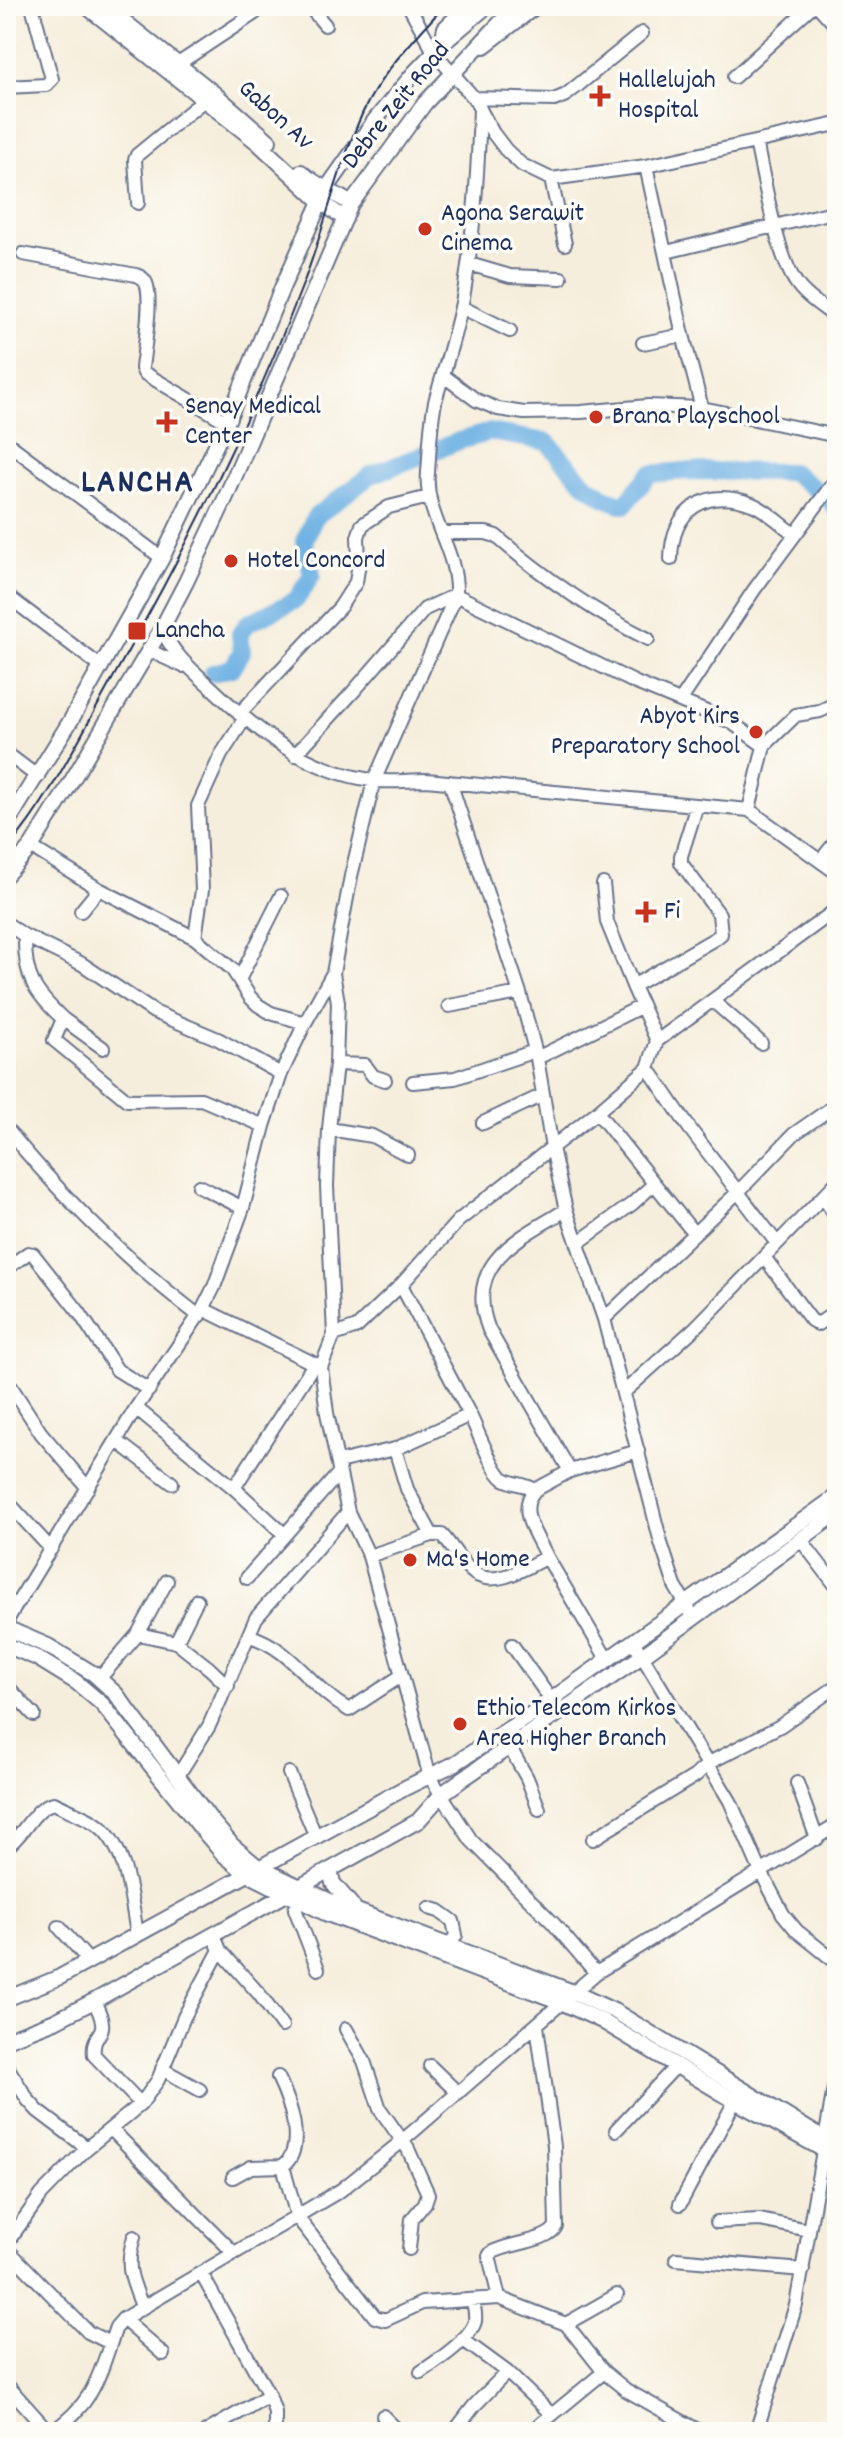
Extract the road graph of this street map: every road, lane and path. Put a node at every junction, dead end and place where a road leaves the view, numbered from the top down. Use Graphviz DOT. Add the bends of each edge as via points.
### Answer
graph roads {
  1 [pos="32,6"];
  2 [pos="86,6"];
  3 [pos="105,6"];
  4 [pos="259,6"];
  5 [pos="309,6"];
  6 [pos="409,6"];
  7 [pos="468,6"];
  8 [pos="487,6"];
  9 [pos="516,6"];
  10 [pos="536,6"];
  11 [pos="815,6"];
  12 [pos="325,25"];
  13 [pos="837,27"];
  14 [pos="642,33"];
  15 [pos="438,49"];
  16 [pos="466,56"];
  17 [pos="178,64"];
  18 [pos="452,72"];
  19 [pos="734,77"];
  20 [pos="6,87"];
  21 [pos="205,94"];
  22 [pos="477,103"];
  23 [pos="837,124"];
  24 [pos="756,142"];
  25 [pos="646,166"];
  26 [pos="551,179"];
  27 [pos="324,195"];
  28 [pos="138,203"];
  29 [pos="351,204"];
  30 [pos="837,211"];
  31 [pos="345,219"];
  32 [pos="775,227"];
  33 [pos="565,244"];
  34 [pos="666,252"];
  35 [pos="23,254"];
  36 [pos="294,261"];
  37 [pos="469,264"];
  38 [pos="320,273"];
  39 [pos="561,278"];
  40 [pos="461,307"];
  41 [pos="837,318"];
  42 [pos="510,331"];
  43 [pos="683,335"];
  44 [pos="643,343"];
  45 [pos="444,376"];
  46 [pos="702,408"];
  47 [pos="837,417"];
  48 [pos="227,422"];
  49 [pos="835,436"];
  50 [pos="6,442"];
  51 [pos="837,478"];
  52 [pos="429,497"];
  53 [pos="442,533"];
  54 [pos="794,534"];
  55 [pos="162,558"];
  56 [pos="671,559"];
  57 [pos="6,595"];
  58 [pos="456,595"];
  59 [pos="162,628"];
  60 [pos="648,639"];
  61 [pos="148,650"];
  62 [pos="100,666"];
  63 [pos="196,674"];
  64 [pos="681,700"];
  65 [pos="837,703"];
  66 [pos="242,716"];
  67 [pos="764,746"];
  68 [pos="6,753"];
  69 [pos="295,755"];
  70 [pos="38,777"];
  71 [pos="374,781"];
  72 [pos="450,782"];
  73 [pos="697,805"];
  74 [pos="749,810"];
  75 [pos="6,825"];
  76 [pos="837,840"];
  77 [pos="31,847"];
  78 [pos="821,860"];
  79 [pos="837,873"];
  80 [pos="6,875"];
  81 [pos="603,884"];
  82 [pos="99,889"];
  83 [pos="281,896"];
  84 [pos="837,909"];
  85 [pos="81,911"];
  86 [pos="6,923"];
  87 [pos="25,936"];
  88 [pos="195,938"];
  89 [pos="333,973"];
  90 [pos="240,978"];
  91 [pos="633,986"];
  92 [pos="520,993"];
  93 [pos="713,1001"];
  94 [pos="449,1006"];
  95 [pos="640,1007"];
  96 [pos="63,1019"];
  97 [pos="305,1023"];
  98 [pos="657,1041"];
  99 [pos="761,1043"];
  100 [pos="103,1048"];
  101 [pos="536,1054"];
  102 [pos="336,1064"];
  103 [pos="648,1068"];
  104 [pos="281,1074"];
  105 [pos="385,1080"];
  106 [pos="413,1082"];
  107 [pos="543,1095"];
  108 [pos="837,1104"];
  109 [pos="597,1112"];
  110 [pos="483,1123"];
  111 [pos="264,1126"];
  112 [pos="6,1128"];
  113 [pos="329,1129"];
  114 [pos="552,1148"];
  115 [pos="408,1155"];
  116 [pos="837,1182"];
  117 [pos="654,1184"];
  118 [pos="199,1186"];
  119 [pos="738,1192"];
  120 [pos="823,1197"];
  121 [pos="243,1208"];
  122 [pos="566,1210"];
  123 [pos="837,1218"];
  124 [pos="693,1232"];
  125 [pos="579,1242"];
  126 [pos="776,1242"];
  127 [pos="764,1257"];
  128 [pos="6,1269"];
  129 [pos="401,1285"];
  130 [pos="837,1311"];
  131 [pos="201,1313"];
  132 [pos="604,1319"];
  133 [pos="334,1335"];
  134 [pos="318,1365"];
  135 [pos="6,1379"];
  136 [pos="149,1390"];
  137 [pos="624,1392"];
  138 [pos="136,1408"];
  139 [pos="470,1415"];
  140 [pos="117,1441"];
  141 [pos="395,1449"];
  142 [pos="638,1451"];
  143 [pos="338,1467"];
  144 [pos="570,1471"];
  145 [pos="172,1483"];
  146 [pos="88,1488"];
  147 [pos="234,1488"];
  148 [pos="535,1490"];
  149 [pos="837,1496"];
  150 [pos="6,1500"];
  151 [pos="348,1512"];
  152 [pos="837,1513"];
  153 [pos="285,1535"];
  154 [pos="432,1535"];
  155 [pos="801,1540"];
  156 [pos="51,1549"];
  157 [pos="369,1556"];
  158 [pos="547,1557"];
  159 [pos="247,1578"];
  160 [pos="167,1581"];
  161 [pos="837,1587"];
  162 [pos="197,1600"];
  163 [pos="685,1604"];
  164 [pos="694,1618"];
  165 [pos="6,1625"];
  166 [pos="138,1634"];
  167 [pos="250,1636"];
  168 [pos="633,1641"];
  169 [pos="176,1642"];
  170 [pos="6,1645"];
  171 [pos="512,1645"];
  172 [pos="642,1656"];
  173 [pos="607,1659"];
  174 [pos="401,1676"];
  175 [pos="99,1679"];
  176 [pos="6,1685"];
  177 [pos="228,1686"];
  178 [pos="837,1686"];
  179 [pos="551,1700"];
  180 [pos="34,1715"];
  181 [pos="510,1748"];
  182 [pos="709,1763"];
  183 [pos="289,1773"];
  184 [pos="177,1777"];
  185 [pos="430,1777"];
  186 [pos="797,1783"];
  187 [pos="442,1794"];
  188 [pos="539,1809"];
  189 [pos="837,1825"];
  190 [pos="316,1837"];
  191 [pos="593,1839"];
  192 [pos="817,1839"];
  193 [pos="6,1847"];
  194 [pos="240,1852"];
  195 [pos="223,1854"];
  196 [pos="283,1854"];
  197 [pos="252,1870"];
  198 [pos="330,1870"];
  199 [pos="761,1872"];
  200 [pos="291,1891"];
  201 [pos="214,1892"];
  202 [pos="258,1908"];
  203 [pos="429,1908"];
  204 [pos="295,1909"];
  205 [pos="355,1917"];
  206 [pos="59,1927"];
  207 [pos="137,1934"];
  208 [pos="213,1934"];
  209 [pos="449,1947"];
  210 [pos="220,1950"];
  211 [pos="89,1961"];
  212 [pos="837,1963"];
  213 [pos="318,1969"];
  214 [pos="596,1973"];
  215 [pos="573,1992"];
  216 [pos="6,1999"];
  217 [pos="94,2001"];
  218 [pos="561,2002"];
  219 [pos="282,2026"];
  220 [pos="537,2026"];
  221 [pos="346,2029"];
  222 [pos="6,2040"];
  223 [pos="6,2065"];
  224 [pos="677,2065"];
  225 [pos="430,2066"];
  226 [pos="162,2069"];
  227 [pos="837,2071"];
  228 [pos="278,2077"];
  229 [pos="200,2090"];
  230 [pos="458,2093"];
  231 [pos="735,2101"];
  232 [pos="141,2104"];
  233 [pos="111,2129"];
  234 [pos="616,2130"];
  235 [pos="401,2142"];
  236 [pos="828,2145"];
  237 [pos="87,2148"];
  238 [pos="837,2157"];
  239 [pos="283,2166"];
  240 [pos="233,2177"];
  241 [pos="680,2204"];
  242 [pos="297,2217"];
  243 [pos="717,2222"];
  244 [pos="808,2230"];
  245 [pos="134,2237"];
  246 [pos="6,2246"];
  247 [pos="409,2249"];
  248 [pos="234,2253"];
  249 [pos="676,2259"];
  250 [pos="803,2270"];
  251 [pos="202,2275"];
  252 [pos="617,2295"];
  253 [pos="499,2298"];
  254 [pos="473,2300"];
  255 [pos="142,2306"];
  256 [pos="123,2319"];
  257 [pos="566,2324"];
  258 [pos="462,2339"];
  259 [pos="110,2343"];
  260 [pos="163,2354"];
  261 [pos="421,2372"];
  262 [pos="507,2372"];
  263 [pos="604,2372"];
  264 [pos="6,2384"];
  265 [pos="269,2395"];
  266 [pos="551,2414"];
  267 [pos="383,2416"];
  268 [pos="50,2432"];
  269 [pos="206,2432"];
  270 [pos="275,2432"];
  271 [pos="399,2432"];
  272 [pos="454,2432"];
  273 [pos="531,2432"];
  274 [pos="701,2432"];
  275 [pos="756,2432"];
  1 -- 20 [label="street" via="52,79 46,85"];
  2 -- 21 [label="main road"];
  3 -- 17 [label="main road"];
  4 -- 17 [label="street"];
  5 -- 12 [label="street"];
  6 -- 15 [label="street"];
  7 -- 15 [label="main road" via="445,28"];
  8 -- 15 [label="main road"];
  9 -- 16 [label="main road, Debre Zeit Road"];
  10 -- 16 [label="main road"];
  11 -- 13 [label="street"];
  11 -- 19 [label="street"];
  14 -- 22 [label="street" via="566,95"];
  15 -- 18 [label="street"];
  15 -- 27 [label="main road" via="375,120"];
  16 -- 18 [label="main road, Debre Zeit Road"];
  17 -- 21 [label="main road"];
  18 -- 22 [label="street"];
  18 -- 29 [label="main road, Debre Zeit Road" via="401,132"];
  21 -- 27 [label="main road, Gabon Av"];
  21 -- 27 [label="main road, Gabon Av" via="228,121"];
  21 -- 28 [label="street" via="137,155"];
  22 -- 26 [label="street" via="506,150"];
  22 -- 37 [label="street"];
  23 -- 24 [label="street"];
  24 -- 25 [label="street"];
  24 -- 32 [label="street"];
  25 -- 26 [label="street"];
  25 -- 34 [label="street"];
  26 -- 33 [label="street"];
  27 -- 29 [label="main road, Gabon Av"];
  27 -- 31 [label="main road"];
  27 -- 36 [label="main road"];
  29 -- 31 [label="main road, Debre Zeit Road"];
  30 -- 32 [label="street"];
  31 -- 38 [label="main road, Debre Zeit Road"];
  32 -- 34 [label="street"];
  32 -- 41 [label="street" via="795,282"];
  34 -- 43 [label="street"];
  35 -- 48 [label="street" via="143,278 148,326 142,368"];
  36 -- 38 [label="main road"];
  36 -- 48 [label="main road"];
  37 -- 39 [label="street" via="510,276"];
  37 -- 40 [label="street"];
  38 -- 59 [label="main road, Debre Zeit Road" via="225,499"];
  40 -- 42 [label="street"];
  40 -- 45 [label="street"];
  43 -- 44 [label="street"];
  43 -- 46 [label="street"];
  45 -- 46 [label="street" via="476,400 524,413"];
  45 -- 52 [label="street" via="431,438"];
  46 -- 49 [label="street"];
  47 -- 49 [label="street"];
  48 -- 55 [label="main road"];
  50 -- 55 [label="street"];
  51 -- 54 [label="street"];
  52 -- 53 [label="street"];
  52 -- 66 [label="street" via="389,507 362,525 356,582 340,607"];
  53 -- 58 [label="street" via="457,577"];
  53 -- 60 [label="street" via="496,536 560,588"];
  54 -- 56 [label="street" via="755,505 719,496 699,504 677,524"];
  54 -- 64 [label="street"];
  55 -- 62 [label="main road"];
  57 -- 62 [label="street"];
  58 -- 64 [label="street"];
  58 -- 69 [label="street" via="425,609"];
  58 -- 71 [label="street"];
  59 -- 61 [label="main road, Debre Zeit Road"];
  59 -- 63 [label="street" via="171,647"];
  61 -- 63 [label="street"];
  61 -- 77 [label="main road, Debre Zeit Road"];
  62 -- 70 [label="main road"];
  63 -- 66 [label="street"];
  64 -- 67 [label="street" via="731,722"];
  65 -- 67 [label="street" via="792,717"];
  66 -- 69 [label="street"];
  66 -- 88 [label="street" via="198,806 202,890"];
  67 -- 74 [label="street"];
  68 -- 70 [label="street"];
  69 -- 71 [label="street"];
  70 -- 75 [label="main road"];
  71 -- 72 [label="street"];
  71 -- 89 [label="street"];
  72 -- 73 [label="street"];
  72 -- 92 [label="street"];
  73 -- 74 [label="street"];
  73 -- 91 [label="street" via="681,863 719,914 721,934"];
  74 -- 78 [label="street"];
  76 -- 78 [label="street"];
  77 -- 80 [label="main road, Debre Zeit Road"];
  77 -- 82 [label="street"];
  78 -- 79 [label="street"];
  81 -- 91 [label="street" via="607,922"];
  82 -- 85 [label="street"];
  82 -- 88 [label="street"];
  83 -- 90 [label="street"];
  84 -- 93 [label="street"];
  86 -- 87 [label="street"];
  87 -- 96 [label="street" via="30,979"];
  87 -- 104 [label="street" via="82,964 154,1012"];
  88 -- 90 [label="street"];
  89 -- 97 [label="street"];
  89 -- 102 [label="street" via="338,1002"];
  90 -- 97 [label="street" via="258,1005"];
  91 -- 95 [label="street"];
  92 -- 94 [label="street"];
  92 -- 101 [label="street"];
  93 -- 98 [label="street"];
  93 -- 99 [label="street"];
  95 -- 98 [label="street"];
  95 -- 101 [label="street"];
  96 -- 100 [label="street"];
  96 -- 111 [label="street" via="54,1036 57,1045 127,1100 201,1099"];
  97 -- 104 [label="street"];
  98 -- 103 [label="street"];
  101 -- 106 [label="street" via="455,1078"];
  101 -- 107 [label="street"];
  102 -- 105 [label="street" via="365,1065"];
  102 -- 113 [label="street"];
  103 -- 109 [label="street"];
  103 -- 119 [label="street"];
  104 -- 111 [label="street"];
  107 -- 110 [label="street"];
  107 -- 114 [label="street"];
  108 -- 119 [label="street" via="794,1134"];
  109 -- 114 [label="street"];
  109 -- 117 [label="street"];
  111 -- 121 [label="street"];
  112 -- 131 [label="street" via="126,1258"];
  113 -- 115 [label="street" via="362,1132"];
  113 -- 133 [label="street"];
  114 -- 122 [label="street"];
  114 -- 129 [label="street" via="458,1221"];
  116 -- 120 [label="street"];
  117 -- 124 [label="street"];
  117 -- 125 [label="street"];
  118 -- 121 [label="street"];
  119 -- 124 [label="street"];
  119 -- 126 [label="street"];
  120 -- 123 [label="street"];
  120 -- 126 [label="street"];
  121 -- 131 [label="street"];
  122 -- 125 [label="street"];
  122 -- 144 [label="street" via="491,1264 481,1293 489,1330"];
  124 -- 132 [label="street"];
  125 -- 132 [label="street"];
  126 -- 127 [label="street"];
  127 -- 130 [label="street" via="811,1320 818,1324"];
  127 -- 137 [label="street"];
  128 -- 136 [label="street" via="33,1254 117,1370"];
  129 -- 133 [label="street" via="357,1327"];
  129 -- 139 [label="street"];
  131 -- 134 [label="street"];
  131 -- 136 [label="street"];
  132 -- 137 [label="street"];
  133 -- 134 [label="street"];
  134 -- 143 [label="street"];
  134 -- 147 [label="street"];
  135 -- 146 [label="street" via="41,1433"];
  136 -- 138 [label="street"];
  137 -- 142 [label="street"];
  138 -- 140 [label="street"];
  138 -- 147 [label="street"];
  139 -- 141 [label="street"];
  139 -- 148 [label="street" via="500,1475"];
  140 -- 145 [label="street"];
  140 -- 146 [label="street"];
  141 -- 143 [label="street"];
  141 -- 154 [label="street" via="407,1489"];
  142 -- 144 [label="street"];
  142 -- 163 [label="street" via="664,1554"];
  143 -- 151 [label="street"];
  143 -- 153 [label="street"];
  144 -- 148 [label="street"];
  146 -- 156 [label="street"];
  147 -- 153 [label="street"];
  148 -- 158 [label="street" via="526,1512"];
  149 -- 163 [label="main road"];
  150 -- 156 [label="street"];
  151 -- 157 [label="street"];
  151 -- 167 [label="street" via="256,1618"];
  152 -- 155 [label="main road"];
  153 -- 159 [label="street"];
  154 -- 157 [label="street"];
  154 -- 158 [label="street" via="442,1535 483,1577 508,1576"];
  155 -- 161 [label="street"];
  155 -- 164 [label="main road"];
  156 -- 165 [label="street"];
  157 -- 174 [label="street"];
  158 -- 173 [label="street"];
  160 -- 166 [label="street"];
  162 -- 169 [label="street"];
  163 -- 164 [label="street"];
  163 -- 168 [label="main road"];
  164 -- 172 [label="main road"];
  165 -- 175 [label="main road"];
  166 -- 169 [label="street"];
  166 -- 175 [label="street"];
  167 -- 174 [label="street" via="282,1650 307,1678 349,1710"];
  167 -- 177 [label="street"];
  168 -- 172 [label="street"];
  168 -- 173 [label="main road"];
  169 -- 177 [label="street"];
  170 -- 195 [label="main road" via="37,1658 102,1704"];
  171 -- 179 [label="street"];
  172 -- 181 [label="main road"];
  172 -- 182 [label="street"];
  173 -- 179 [label="main road"];
  174 -- 185 [label="street"];
  175 -- 184 [label="main road" via="126,1705"];
  176 -- 180 [label="street"];
  177 -- 184 [label="street"];
  178 -- 182 [label="street" via="780,1726"];
  179 -- 185 [label="main road"];
  181 -- 187 [label="main road"];
  181 -- 188 [label="street"];
  182 -- 191 [label="street"];
  182 -- 199 [label="street"];
  183 -- 190 [label="street"];
  184 -- 194 [label="main road"];
  185 -- 187 [label="street"];
  185 -- 190 [label="main road"];
  186 -- 192 [label="street"];
  187 -- 198 [label="main road" via="418,1821"];
  187 -- 214 [label="street" via="471,1840"];
  189 -- 192 [label="street"];
  190 -- 196 [label="main road"];
  192 -- 199 [label="street"];
  193 -- 207 [label="street" via="49,1803 97,1824 109,1835 127,1873"];
  194 -- 196 [label="main road"];
  194 -- 197 [label="main road"];
  195 -- 197 [label="main road"];
  195 -- 201 [label="main road"];
  196 -- 197 [label="main road"];
  197 -- 200 [label="main road"];
  197 -- 201 [label="main road"];
  198 -- 200 [label="main road"];
  198 -- 205 [label="main road"];
  199 -- 212 [label="street" via="797,1931"];
  199 -- 214 [label="street"];
  200 -- 202 [label="main road"];
  200 -- 205 [label="main road"];
  201 -- 207 [label="main road"];
  202 -- 204 [label="main road"];
  202 -- 208 [label="main road"];
  203 -- 209 [label="street" via="453,1921 456,1935"];
  204 -- 205 [label="main road" via="334,1923"];
  204 -- 213 [label="street"];
  205 -- 209 [label="main road"];
  205 -- 218 [label="main road"];
  206 -- 211 [label="street"];
  207 -- 211 [label="main road"];
  208 -- 210 [label="street"];
  208 -- 217 [label="main road"];
  209 -- 215 [label="main road"];
  210 -- 219 [label="street"];
  210 -- 226 [label="street"];
  211 -- 216 [label="main road"];
  214 -- 215 [label="street"];
  215 -- 218 [label="street"];
  215 -- 236 [label="main road" via="685,2052"];
  217 -- 222 [label="main road"];
  217 -- 232 [label="street" via="104,2027 94,2055"];
  218 -- 220 [label="street"];
  218 -- 224 [label="main road"];
  220 -- 230 [label="street"];
  220 -- 253 [label="street" via="554,2146 556,2226 548,2236 491,2253"];
  221 -- 235 [label="street" via="364,2061 380,2109"];
  223 -- 237 [label="street" via="38,2111"];
  224 -- 231 [label="main road"];
  224 -- 234 [label="street"];
  225 -- 230 [label="street"];
  226 -- 229 [label="street"];
  226 -- 232 [label="street"];
  227 -- 236 [label="street"];
  228 -- 239 [label="street" via="291,2105 294,2141 291,2160"];
  230 -- 235 [label="street"];
  231 -- 236 [label="main road"];
  231 -- 241 [label="street"];
  232 -- 233 [label="street"];
  233 -- 237 [label="street"];
  233 -- 248 [label="street"];
  235 -- 242 [label="street"];
  235 -- 247 [label="street" via="415,2160 428,2194 412,2219"];
  236 -- 238 [label="main road"];
  236 -- 244 [label="street"];
  237 -- 246 [label="street" via="42,2194"];
  239 -- 240 [label="street" via="251,2167"];
  239 -- 242 [label="street"];
  242 -- 248 [label="street"];
  242 -- 254 [label="street" via="380,2320 422,2303"];
  243 -- 244 [label="street" via="760,2220"];
  244 -- 250 [label="street"];
  245 -- 255 [label="street" via="127,2258"];
  246 -- 259 [label="street" via="82,2326"];
  248 -- 251 [label="street"];
  249 -- 250 [label="street"];
  250 -- 275 [label="street"];
  251 -- 255 [label="street"];
  251 -- 265 [label="street"];
  252 -- 257 [label="street"];
  253 -- 254 [label="street"];
  253 -- 257 [label="street"];
  254 -- 258 [label="street" via="475,2318"];
  255 -- 256 [label="street"];
  256 -- 259 [label="street"];
  256 -- 260 [label="street"];
  257 -- 263 [label="street"];
  258 -- 261 [label="street"];
  258 -- 262 [label="street"];
  259 -- 268 [label="street" via="91,2395 71,2419"];
  262 -- 266 [label="street"];
  262 -- 272 [label="street"];
  263 -- 266 [label="street"];
  263 -- 274 [label="street"];
  264 -- 268 [label="street"];
  265 -- 269 [label="street"];
  265 -- 270 [label="street"];
  266 -- 273 [label="street"];
  267 -- 271 [label="street"];
}
